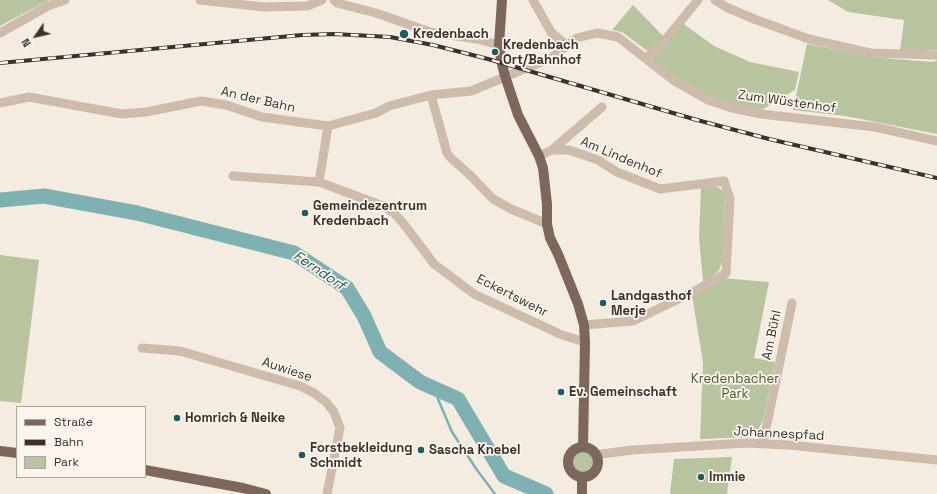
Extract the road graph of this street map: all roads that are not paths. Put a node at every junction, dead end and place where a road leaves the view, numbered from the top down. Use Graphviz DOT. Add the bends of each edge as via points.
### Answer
graph roads {
  1 [pos="200,0"];
  2 [pos="322,0"];
  3 [pos="334,0"];
  4 [pos="502,0"];
  5 [pos="533,0"];
  6 [pos="698,0"];
  7 [pos="715,0"];
  8 [pos="61,1"];
  9 [pos="0,33"];
  10 [pos="499,45"];
  11 [pos="567,46"];
  12 [pos="937,55"];
  13 [pos="646,58"];
  14 [pos="504,76"];
  15 [pos="431,95"];
  16 [pos="0,103"];
  17 [pos="602,107"];
  18 [pos="328,126"];
  19 [pos="937,141"];
  20 [pos="552,150"];
  21 [pos="539,156"];
  22 [pos="233,176"];
  23 [pos="319,182"];
  24 [pos="547,224"];
  25 [pos="792,303"];
  26 [pos="584,325"];
  27 [pos="585,342"];
  28 [pos="142,348"];
  29 [pos="763,443"];
  30 [pos="583,447"];
  31 [pos="0,451"];
  32 [pos="16,453"];
  33 [pos="597,456"];
  34 [pos="937,460"];
  35 [pos="146,470"];
  36 [pos="582,477"];
  37 [pos="266,494"];
  38 [pos="327,494"];
  39 [pos="582,494"];
  1 -- 2 [label="street" via="264,8 307,6"];
  3 -- 10 [label="street" via="430,32 477,38"];
  4 -- 10 [label="main road"];
  5 -- 11 [label="street" via="551,32"];
  6 -- 13 [label="street" via="656,51"];
  7 -- 12 [label="street" via="754,19 809,39 870,53"];
  8 -- 9 [label="street"];
  10 -- 14 [label="main road"];
  11 -- 13 [label="street, Zum Wüstenhof" via="577,38 597,33 618,37"];
  11 -- 14 [label="street, Zum Wüstenhof" via="551,58"];
  13 -- 19 [label="street, Zum Wüstenhof" via="673,80 708,100 732,108 761,114 875,127"];
  14 -- 15 [label="street, An der Bahn" via="471,91"];
  14 -- 21 [label="main road" via="518,115"];
  15 -- 18 [label="street, An der Bahn"];
  15 -- 24 [label="street" via="447,153 451,158 494,199"];
  16 -- 18 [label="street, An der Bahn" via="29,97 122,114 201,101 226,105 262,117"];
  17 -- 20 [label="street, Am Lindenhof"];
  18 -- 23 [label="street"];
  20 -- 21 [label="street, Am Lindenhof"];
  20 -- 26 [label="street, Am Lindenhof" via="569,150 598,160 617,172 660,189 724,181 730,199 726,272 684,297 633,321"];
  21 -- 24 [label="main road" via="545,180"];
  22 -- 23 [label="street, Eckertswehr"];
  23 -- 27 [label="street, Eckertswehr" via="383,206 394,213 434,264 474,294 562,335"];
  24 -- 26 [label="main road"];
  25 -- 29 [label="street, Am Bühl"];
  26 -- 27 [label="main road"];
  27 -- 30 [label="main road"];
  28 -- 38 [label="street, Auwiese" via="180,351 314,392 334,412 340,428"];
  29 -- 33 [label="street, Johannespfad" via="633,450"];
  29 -- 34 [label="street, Johannespfad"];
  30 -- 33 [label="main road" via="591,449"];
  30 -- 36 [label="main road" via="572,450 567,462 572,472"];
  31 -- 32 [label="main road"];
  33 -- 36 [label="main road" via="595,471"];
  35 -- 37 [label="main road"];
  36 -- 39 [label="main road"];
}
